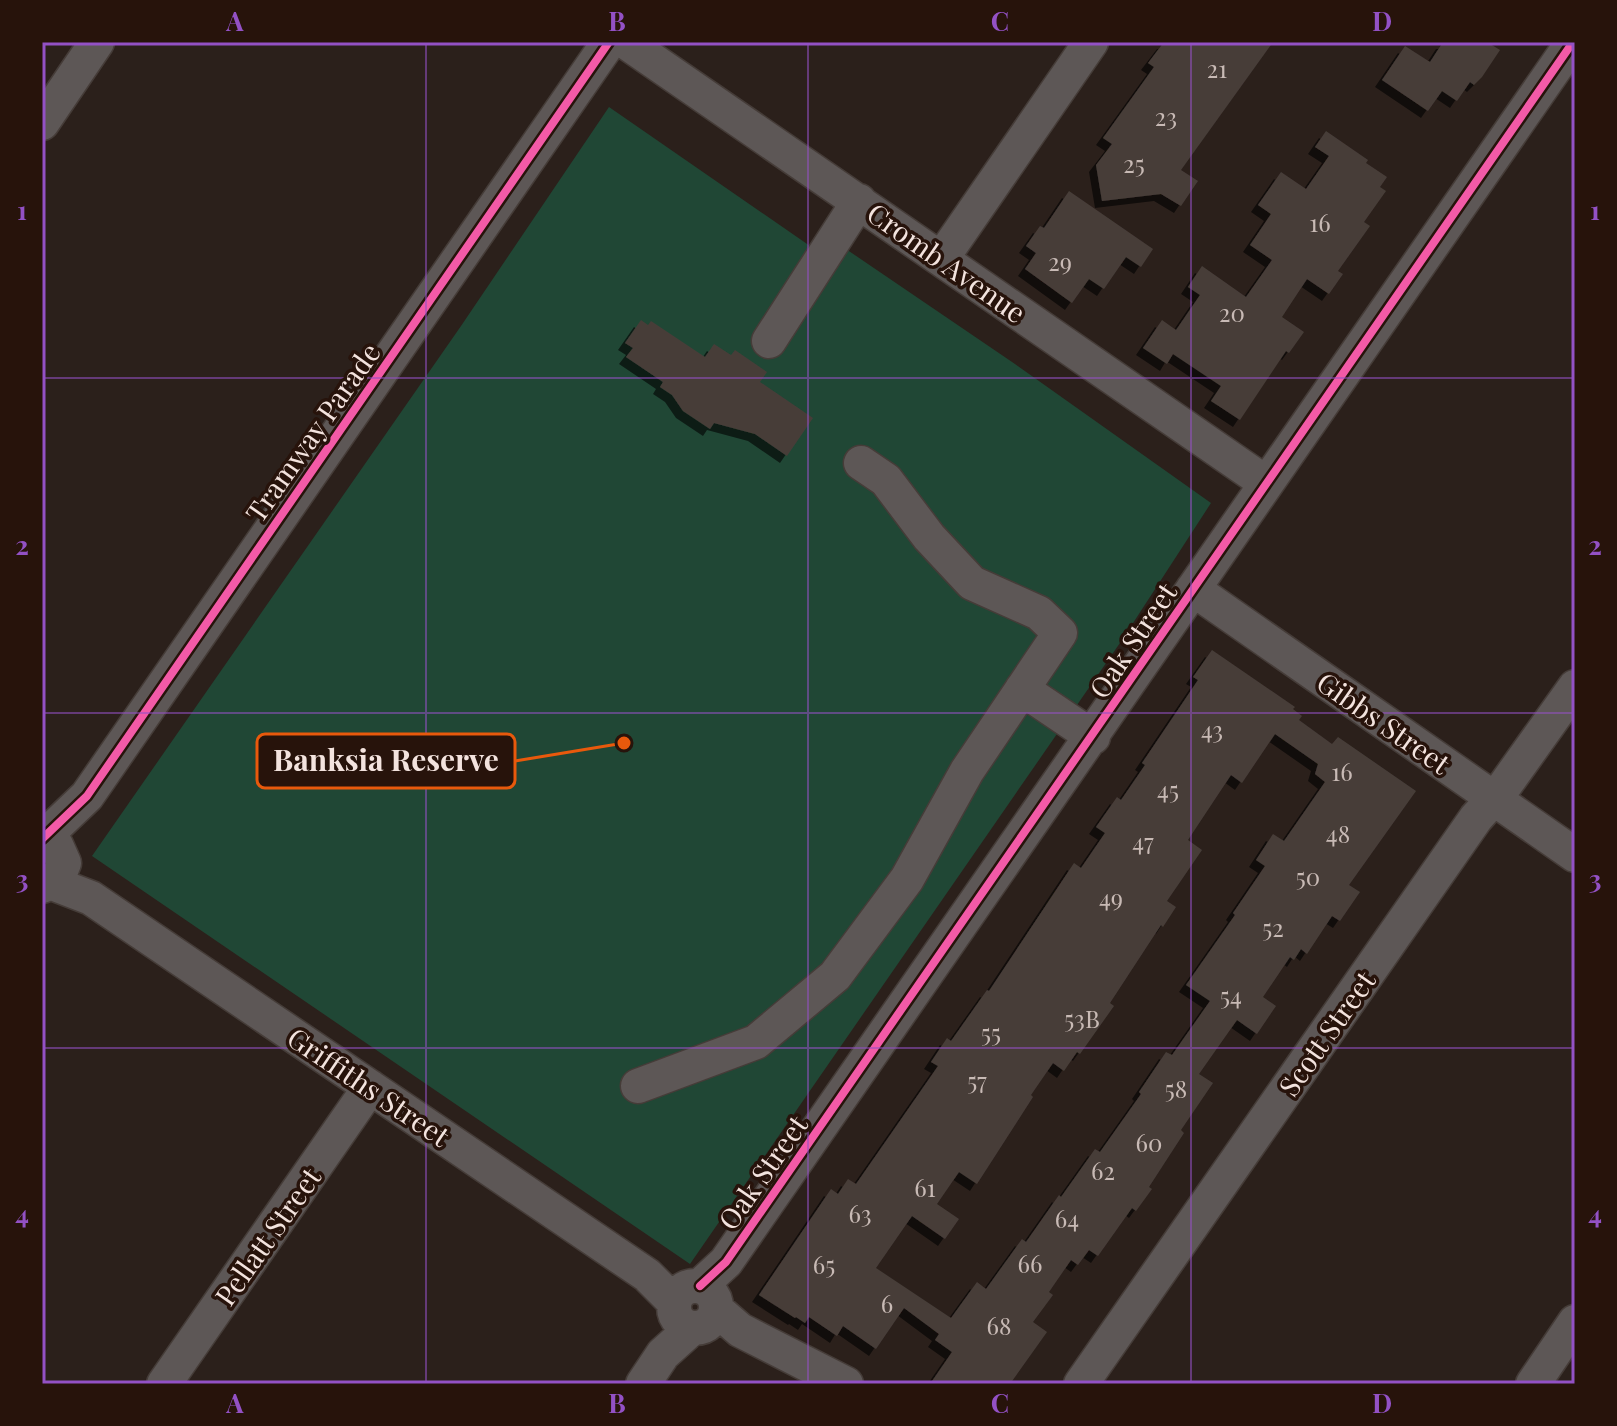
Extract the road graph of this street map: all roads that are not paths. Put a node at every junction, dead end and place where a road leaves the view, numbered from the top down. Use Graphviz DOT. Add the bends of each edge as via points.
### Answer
graph roads {
  1 [pos="97,42"];
  2 [pos="609,42"];
  3 [pos="626,42"];
  4 [pos="1091,42"];
  5 [pos="1573,42"];
  6 [pos="44,114"];
  7 [pos="859,201"];
  8 [pos="942,258"];
  9 [pos="769,341"];
  10 [pos="861,463"];
  11 [pos="1266,483"];
  12 [pos="1193,589"];
  13 [pos="1575,687"];
  14 [pos="1022,689"];
  15 [pos="1093,737"];
  16 [pos="1494,799"];
  17 [pos="1575,855"];
  18 [pos="51,863"];
  19 [pos="638,1086"];
  20 [pos="370,1087"];
  21 [pos="700,1309"];
  22 [pos="1575,1322"];
  23 [pos="164,1384"];
  24 [pos="643,1384"];
  25 [pos="846,1384"];
  26 [pos="1081,1384"];
  27 [pos="1533,1384"];
  1 -- 6 [label="street"];
  2 -- 18 [label="street, Tramway Parade" via="87,796"];
  3 -- 7 [label="street, Cromb Avenue"];
  4 -- 8 [label="street"];
  5 -- 11 [label="street, Oak Street"];
  7 -- 8 [label="street, Cromb Avenue"];
  7 -- 9 [label="street"];
  8 -- 11 [label="street, Cromb Avenue"];
  10 -- 14 [label="street" via="886,480 972,583 1039,613 1060,633"];
  11 -- 12 [label="street, Oak Street"];
  12 -- 15 [label="street, Oak Street"];
  12 -- 16 [label="street, Gibbs Street"];
  13 -- 16 [label="street, Scott Street"];
  14 -- 15 [label="street"];
  14 -- 19 [label="street" via="967,771 907,879 835,976 756,1042"];
  15 -- 21 [label="street, Oak Street" via="726,1262"];
  16 -- 17 [label="street, Gibbs Street"];
  16 -- 26 [label="street, Scott Street"];
  18 -- 20 [label="street, Griffiths Street" via="91,898"];
  20 -- 21 [label="street, Griffiths Street"];
  20 -- 23 [label="street, Pellatt Street"];
  21 -- 24 [label="street, Oak Street"];
  21 -- 25 [label="street, Griffiths Street"];
  22 -- 27 [label="street"];
}
